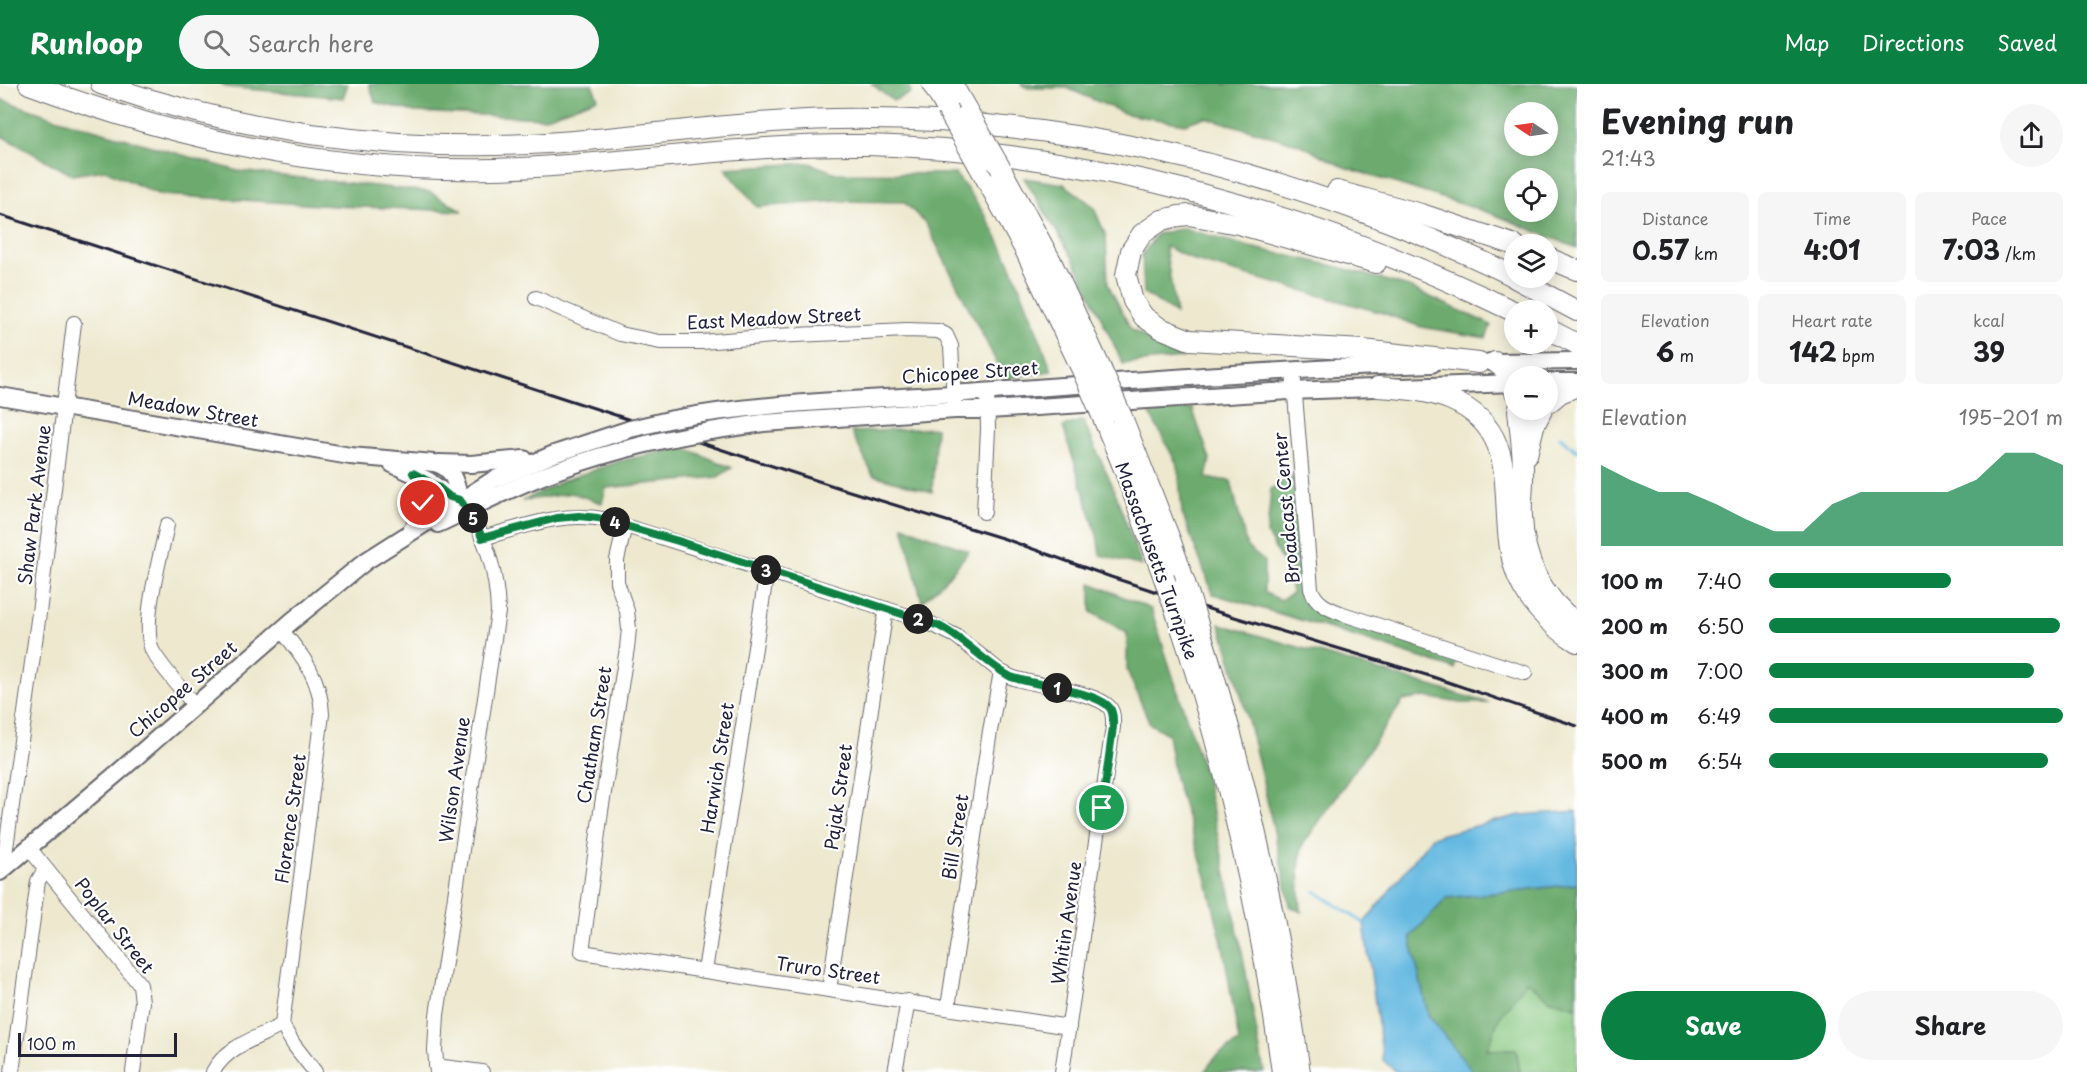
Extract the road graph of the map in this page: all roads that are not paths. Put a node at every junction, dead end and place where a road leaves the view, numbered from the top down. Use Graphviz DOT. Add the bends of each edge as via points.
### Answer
graph roads {
  1 [pos="28,84"];
  2 [pos="101,84"];
  3 [pos="932,84"];
  4 [pos="952,84"];
  5 [pos="1208,163"];
  6 [pos="1504,241"];
  7 [pos="1558,262"];
  8 [pos="1577,270"];
  9 [pos="1504,272"];
  10 [pos="1535,288"];
  11 [pos="1470,290"];
  12 [pos="536,298"];
  13 [pos="1504,307"];
  14 [pos="1577,311"];
  15 [pos="74,323"];
  16 [pos="1562,336"];
  17 [pos="1577,350"];
  18 [pos="1577,361"];
  19 [pos="1487,363"];
  20 [pos="1504,368"];
  21 [pos="1092,371"];
  22 [pos="1293,371"];
  23 [pos="1558,382"];
  24 [pos="1577,382"];
  25 [pos="1504,386"];
  26 [pos="1378,387"];
  27 [pos="1577,387"];
  28 [pos="987,391"];
  29 [pos="1295,391"];
  30 [pos="1558,395"];
  31 [pos="0,396"];
  32 [pos="954,401"];
  33 [pos="65,407"];
  34 [pos="988,410"];
  35 [pos="1113,418"];
  36 [pos="1519,420"];
  37 [pos="1538,420"];
  38 [pos="554,454"];
  39 [pos="380,460"];
  40 [pos="434,463"];
  41 [pos="413,473"];
  42 [pos="1523,478"];
  43 [pos="464,505"];
  44 [pos="984,512"];
  45 [pos="167,525"];
  46 [pos="625,525"];
  47 [pos="482,538"];
  48 [pos="395,542"];
  49 [pos="766,570"];
  50 [pos="886,609"];
  51 [pos="1577,623"];
  52 [pos="281,630"];
  53 [pos="1577,642"];
  54 [pos="1001,672"];
  55 [pos="1525,673"];
  56 [pos="195,706"];
  57 [pos="29,848"];
  58 [pos="45,869"];
  59 [pos="2,870"];
  60 [pos="582,952"];
  61 [pos="705,971"];
  62 [pos="829,990"];
  63 [pos="908,1001"];
  64 [pos="948,1007"];
  65 [pos="282,1024"];
  66 [pos="1069,1026"];
  67 [pos="436,1069"];
  68 [pos="12,1072"];
  69 [pos="133,1072"];
  70 [pos="213,1072"];
  71 [pos="315,1072"];
  72 [pos="482,1072"];
  73 [pos="895,1072"];
  74 [pos="1062,1072"];
  75 [pos="1282,1072"];
  76 [pos="1300,1072"];
  1 -- 11 [label="highway" via="143,123 225,144 327,161 396,167 526,168 733,149 840,145 926,148 1030,160 1115,174 1239,204 1343,238"];
  2 -- 5 [label="highway" via="250,124 390,142 531,144 774,122 905,120 1067,134"];
  3 -- 21 [label="highway, Massachusetts Turnpike, bridge"];
  4 -- 21 [label="highway, Massachusetts Turnpike, bridge" via="1050,259"];
  5 -- 6 [label="highway" via="1384,203"];
  5 -- 9 [label="highway" via="1368,214"];
  7 -- 8 [label="highway"];
  10 -- 14 [label="highway"];
  11 -- 13 [label="highway"];
  11 -- 19 [label="highway" via="1266,232 1189,216 1170,217 1148,229 1134,245 1126,269 1130,295 1140,312 1160,328 1190,340 1363,350"];
  12 -- 32 [label="street, East Meadow Street" via="620,334 660,342 938,331 946,335 951,346"];
  15 -- 33 [label="street, Shaw Park Avenue"];
  16 -- 17 [label="highway"];
  18 -- 19 [label="main road, Chicopee Street"];
  19 -- 20 [label="highway"];
  19 -- 22 [label="main road, Chicopee Street"];
  21 -- 35 [label="highway, Massachusetts Turnpike, bridge"];
  22 -- 28 [label="main road, Chicopee Street"];
  22 -- 29 [label="street, Broadcast Center"];
  23 -- 24 [label="main road"];
  25 -- 26 [label="main road, Chicopee Street"];
  26 -- 29 [label="main road, Chicopee Street"];
  26 -- 53 [label="highway" via="1444,397 1469,410 1484,424 1504,464 1509,544 1516,574 1536,607"];
  27 -- 30 [label="highway"];
  28 -- 32 [label="main road, Chicopee Street"];
  28 -- 34 [label="street"];
  29 -- 34 [label="main road, Chicopee Street"];
  29 -- 55 [label="street, Broadcast Center" via="1311,589 1316,599 1342,614"];
  31 -- 33 [label="main road, Meadow Street"];
  32 -- 34 [label="main road, Chicopee Street"];
  32 -- 38 [label="main road, Chicopee Street, bridge" via="768,406 673,419"];
  32 -- 43 [label="main road, Chicopee Street, bridge" via="754,424 663,440 567,468"];
  33 -- 39 [label="main road, Meadow Street"];
  33 -- 59 [label="street, Shaw Park Avenue"];
  34 -- 44 [label="street"];
  35 -- 75 [label="highway, Massachusetts Turnpike, bridge" via="1205,704 1241,843"];
  35 -- 76 [label="highway, Massachusetts Turnpike, bridge" via="1171,542 1215,675 1267,880"];
  36 -- 42 [label="highway"];
  37 -- 42 [label="highway"];
  38 -- 40 [label="main road, Meadow Street" via="486,464"];
  38 -- 43 [label="main road, Chicopee Street" via="493,480"];
  39 -- 40 [label="main road, Meadow Street"];
  39 -- 41 [label="main road, Meadow Street"];
  40 -- 43 [label="main road" via="450,470"];
  41 -- 43 [label="main road, Meadow Street"];
  41 -- 48 [label="street" via="423,493 422,512 418,521"];
  42 -- 51 [label="highway" via="1522,518 1530,561 1548,596"];
  43 -- 47 [label="street, Wilson Avenue"];
  43 -- 48 [label="main road, Chicopee Street"];
  45 -- 56 [label="street" via="152,603 150,637 154,653"];
  46 -- 47 [label="street" via="571,516"];
  46 -- 49 [label="street"];
  46 -- 60 [label="street, Chatham Street" via="617,560 617,582 629,629"];
  47 -- 67 [label="street, Wilson Avenue" via="496,591 497,623 437,1015"];
  48 -- 52 [label="main road, Chicopee Street"];
  49 -- 50 [label="street"];
  49 -- 61 [label="street, Harwich Street"];
  50 -- 54 [label="street" via="950,632"];
  50 -- 62 [label="street, Pajak Street"];
  52 -- 56 [label="main road, Chicopee Street"];
  52 -- 65 [label="street, Florence Street" via="314,676 322,714"];
  54 -- 64 [label="street, Bill Street"];
  54 -- 66 [label="street, Whitin Avenue" via="1089,697 1104,703 1113,715"];
  56 -- 57 [label="main road, Chicopee Street"];
  57 -- 58 [label="street, Poplar Street"];
  57 -- 59 [label="main road, Chicopee Street"];
  58 -- 68 [label="street" via="38,881"];
  58 -- 69 [label="street, Poplar Street" via="140,985 142,1002"];
  60 -- 61 [label="street, Truro Street"];
  61 -- 62 [label="street, Truro Street"];
  62 -- 63 [label="street, Truro Street"];
  63 -- 64 [label="street, Truro Street"];
  63 -- 73 [label="street"];
  64 -- 66 [label="street, Truro Street"];
  65 -- 70 [label="street" via="236,1047"];
  65 -- 71 [label="street"];
  66 -- 74 [label="street, Whitin Avenue"];
  67 -- 72 [label="street"];
}
